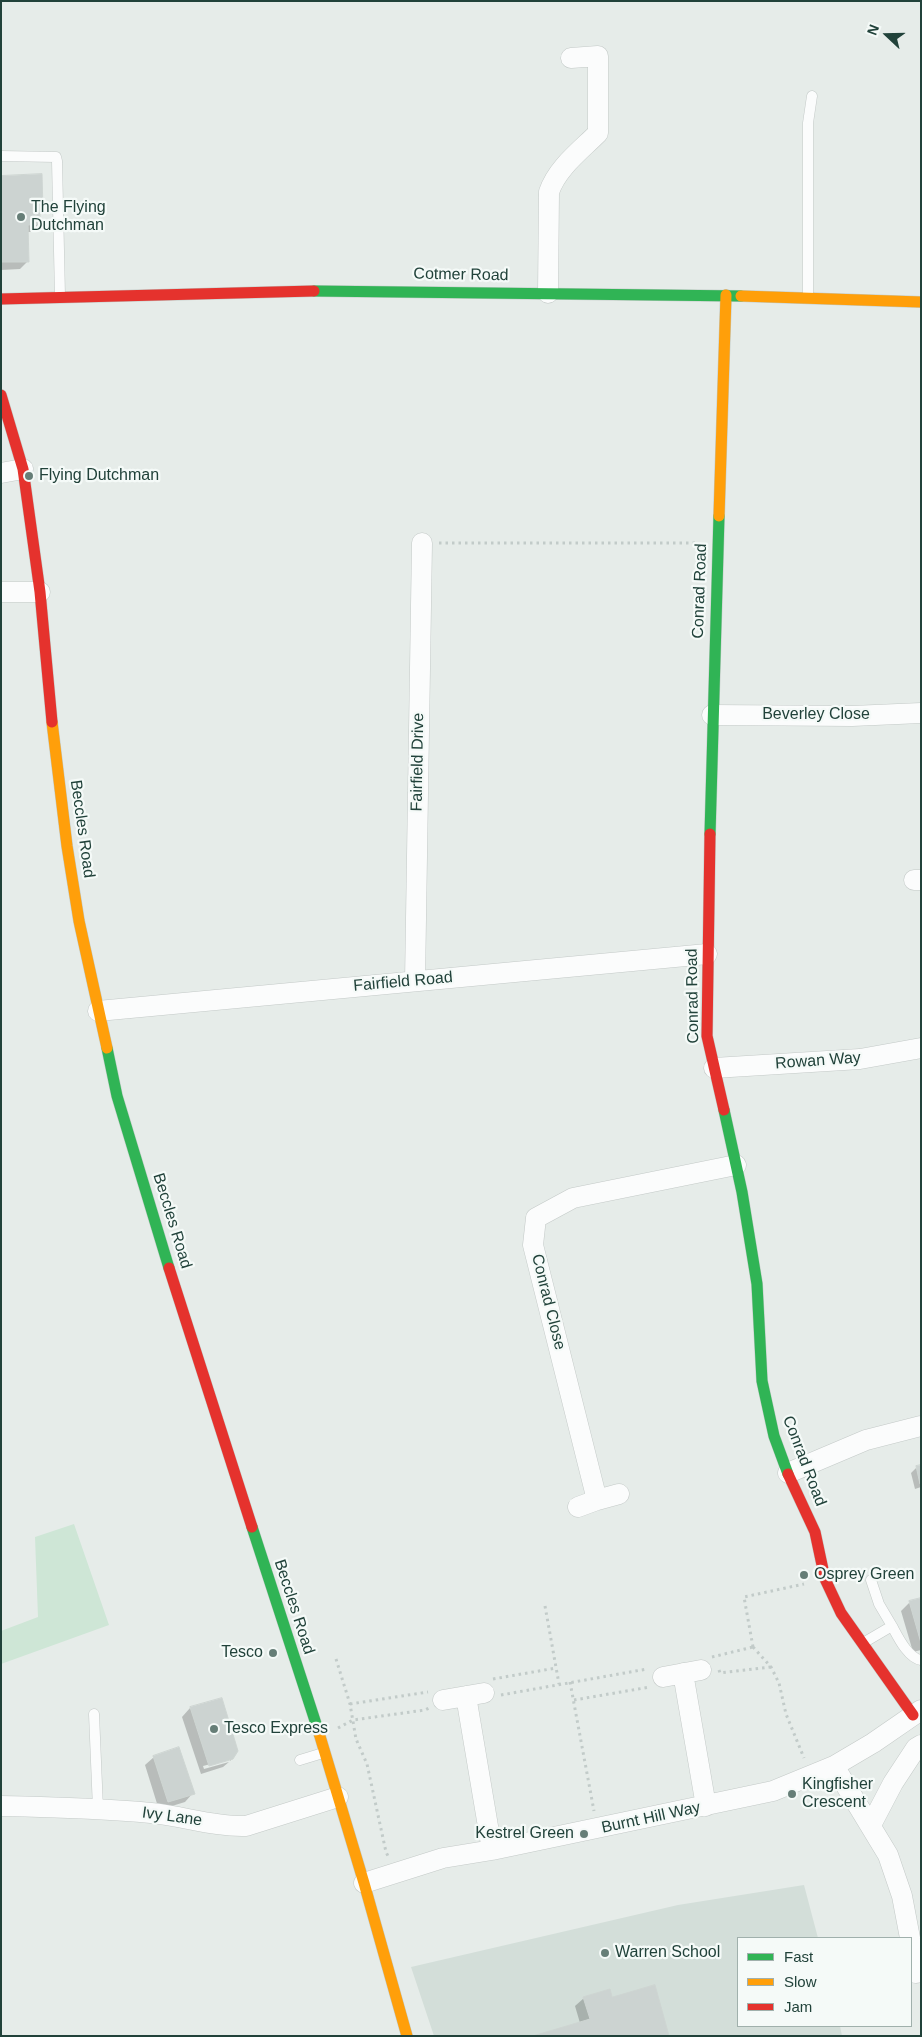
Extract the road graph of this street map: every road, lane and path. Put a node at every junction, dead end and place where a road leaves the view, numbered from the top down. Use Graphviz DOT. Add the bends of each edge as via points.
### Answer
graph roads {
  1 [pos="571,58"];
  2 [pos="812,96"];
  3 [pos="1,156"];
  4 [pos="548,293"];
  5 [pos="726,295"];
  6 [pos="60,297"];
  7 [pos="808,298"];
  8 [pos="1,299"];
  9 [pos="921,302"];
  10 [pos="1,395"];
  11 [pos="23,469"];
  12 [pos="1,473"];
  13 [pos="422,543"];
  14 [pos="718,543"];
  15 [pos="1,592"];
  16 [pos="40,592"];
  17 [pos="921,714"];
  18 [pos="712,715"];
  19 [pos="707,954"];
  20 [pos="415,981"];
  21 [pos="98,1011"];
  22 [pos="921,1048"];
  23 [pos="714,1068"];
  24 [pos="736,1165"];
  25 [pos="921,1426"];
  26 [pos="788,1473"];
  27 [pos="619,1494"];
  28 [pos="598,1500"];
  29 [pos="578,1507"];
  30 [pos="825,1580"];
  31 [pos="871,1580"];
  32 [pos="545,1606"];
  33 [pos="892,1626"];
  34 [pos="863,1644"];
  35 [pos="753,1647"];
  36 [pos="716,1656"];
  37 [pos="336,1659"];
  38 [pos="921,1660"];
  39 [pos="697,1667"];
  40 [pos="771,1667"];
  41 [pos="659,1677"];
  42 [pos="570,1682"];
  43 [pos="559,1684"];
  44 [pos="423,1693"];
  45 [pos="484,1695"];
  46 [pos="443,1700"];
  47 [pos="574,1700"];
  48 [pos="350,1704"];
  49 [pos="425,1710"];
  50 [pos="917,1712"];
  51 [pos="94,1714"];
  52 [pos="353,1720"];
  53 [pos="921,1744"];
  54 [pos="324,1752"];
  55 [pos="804,1758"];
  56 [pos="300,1760"];
  57 [pos="834,1766"];
  58 [pos="338,1797"];
  59 [pos="1,1806"];
  60 [pos="706,1806"];
  61 [pos="98,1809"];
  62 [pos="594,1811"];
  63 [pos="872,1826"];
  64 [pos="492,1850"];
  65 [pos="397,1873"];
  66 [pos="364,1883"];
  67 [pos="910,1937"];
  68 [pos="912,1950"];
  69 [pos="916,1973"];
  70 [pos="407,2036"];
  1 -- 4 [label="street" via="598,56 598,133 559,172 548,192"];
  2 -- 7 [label="lane" via="808,123"];
  3 -- 6 [label="lane" via="56,157"];
  4 -- 5 [label="main road, Cotmer Road"];
  4 -- 6 [label="main road, Cotmer Road" via="343,290"];
  5 -- 7 [label="main road, Cotmer Road"];
  5 -- 14 [label="main road, Conrad Road"];
  6 -- 8 [label="main road, Cotmer Road"];
  7 -- 9 [label="main road, Cotmer Road"];
  10 -- 11 [label="main road, Beccles Road"];
  11 -- 12 [label="street"];
  11 -- 16 [label="main road, Beccles Road"];
  13 -- 14 [label="path"];
  13 -- 20 [label="street, Fairfield Drive"];
  14 -- 18 [label="main road, Conrad Road"];
  15 -- 16 [label="street"];
  16 -- 21 [label="main road, Beccles Road" via="55,762 79,920"];
  17 -- 18 [label="street, Beverley Close"];
  18 -- 19 [label="main road, Conrad Road"];
  19 -- 20 [label="street, Fairfield Road"];
  19 -- 23 [label="main road, Conrad Road" via="707,1036"];
  20 -- 21 [label="street, Fairfield Road"];
  21 -- 54 [label="main road, Beccles Road" via="117,1096 154,1222"];
  22 -- 23 [label="street, Rowan Way" via="860,1059"];
  23 -- 24 [label="main road, Conrad Road"];
  24 -- 26 [label="main road, Conrad Road" via="757,1284 762,1381 774,1436"];
  24 -- 28 [label="street, Conrad Close" via="573,1198 536,1218 533,1245"];
  25 -- 26 [label="street" via="866,1440"];
  26 -- 30 [label="main road, Conrad Road" via="814,1532"];
  27 -- 28 [label="street"];
  28 -- 29 [label="street"];
  30 -- 34 [label="main road, Conrad Road" via="841,1613"];
  30 -- 35 [label="path" via="744,1597"];
  31 -- 33 [label="lane" via="879,1604"];
  32 -- 43 [label="path"];
  33 -- 34 [label="lane"];
  33 -- 38 [label="lane" via="904,1646"];
  34 -- 50 [label="main road, Conrad Road"];
  35 -- 36 [label="path"];
  35 -- 40 [label="path"];
  36 -- 39 [label="path"];
  36 -- 40 [label="path" via="720,1673"];
  37 -- 48 [label="path"];
  39 -- 41 [label="street"];
  39 -- 60 [label="street"];
  40 -- 55 [label="path"];
  41 -- 42 [label="path"];
  41 -- 47 [label="path"];
  42 -- 43 [label="path"];
  42 -- 47 [label="path"];
  43 -- 45 [label="path"];
  44 -- 48 [label="path"];
  45 -- 46 [label="street"];
  45 -- 64 [label="street"];
  47 -- 62 [label="path"];
  48 -- 52 [label="path"];
  49 -- 52 [label="path"];
  50 -- 57 [label="street, Burnt Hill Way" via="874,1743"];
  51 -- 61 [label="lane"];
  52 -- 65 [label="path" via="356,1739 368,1764 386,1852"];
  53 -- 63 [label="street" via="893,1783"];
  54 -- 56 [label="lane"];
  54 -- 58 [label="main road, Beccles Road"];
  57 -- 60 [label="street, Burnt Hill Way" via="773,1791"];
  57 -- 63 [label="street"];
  58 -- 61 [label="street, Ivy Lane" via="246,1826"];
  58 -- 66 [label="main road, Beccles Road"];
  59 -- 61 [label="street, Ivy Lane"];
  60 -- 64 [label="street, Burnt Hill Way"];
  63 -- 67 [label="street" via="888,1855 902,1896"];
  64 -- 65 [label="street, Burnt Hill Way" via="443,1858"];
  65 -- 66 [label="street, Burnt Hill Way"];
  66 -- 70 [label="main road, Beccles Road"];
  68 -- 69 [label="street"];
}
